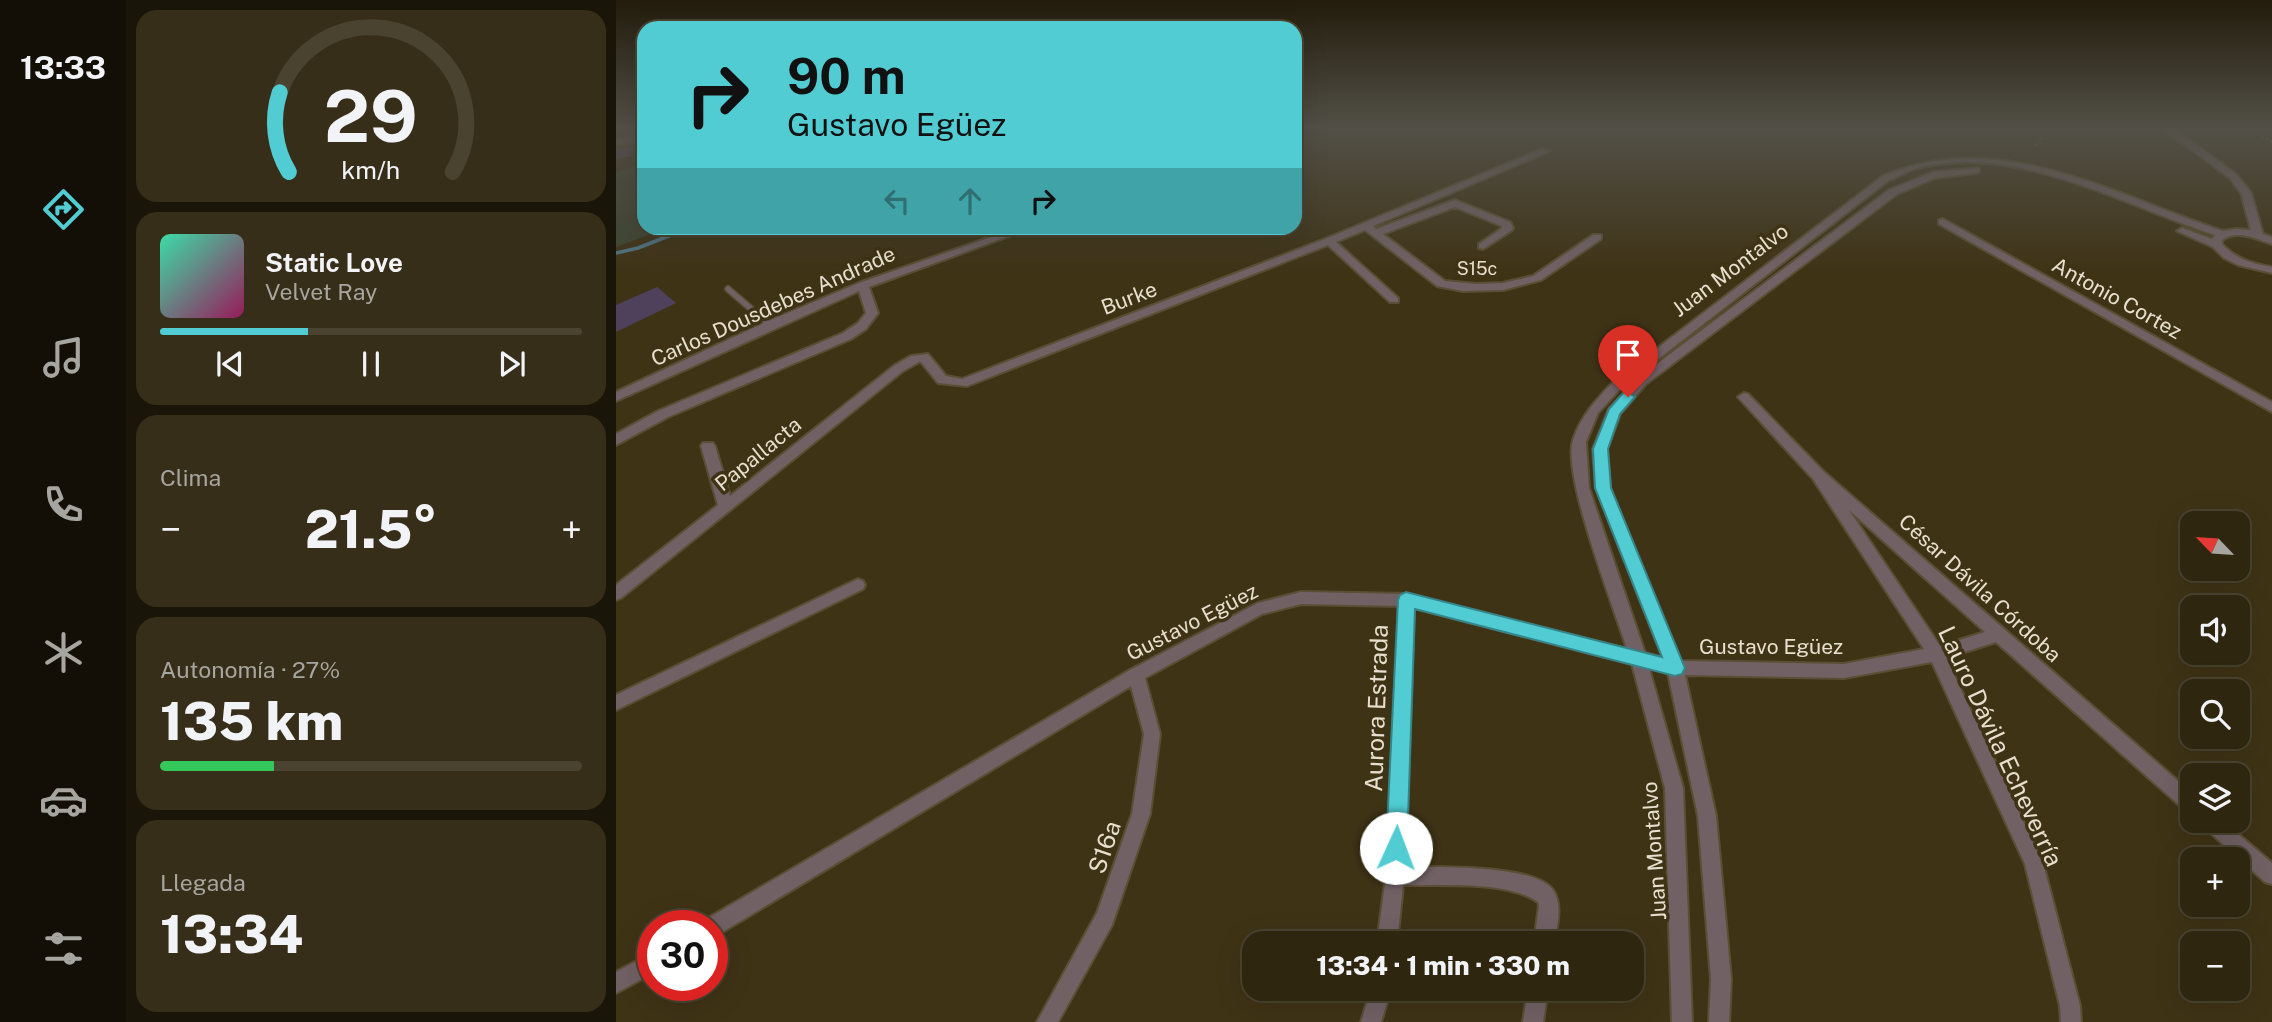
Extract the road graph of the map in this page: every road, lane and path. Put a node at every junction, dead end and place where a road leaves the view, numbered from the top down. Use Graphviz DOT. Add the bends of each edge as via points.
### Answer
graph roads {
  1 [pos="1487,177"];
  2 [pos="1929,177"];
  3 [pos="2029,177"];
  4 [pos="2234,177"];
  5 [pos="1942,222"];
  6 [pos="1370,229"];
  7 [pos="1006,235"];
  8 [pos="2258,236"];
  9 [pos="1597,237"];
  10 [pos="2219,240"];
  11 [pos="1329,241"];
  12 [pos="2272,241"];
  13 [pos="1483,246"];
  14 [pos="2272,270"];
  15 [pos="863,285"];
  16 [pos="728,289"];
  17 [pos="1394,300"];
  18 [pos="770,325"];
  19 [pos="915,359"];
  20 [pos="1649,367"];
  21 [pos="616,397"];
  22 [pos="1744,397"];
  23 [pos="2272,408"];
  24 [pos="616,440"];
  25 [pos="708,446"];
  26 [pos="1818,475"];
  27 [pos="726,506"];
  28 [pos="858,585"];
  29 [pos="620,589"];
  30 [pos="1406,600"];
  31 [pos="1997,635"];
  32 [pos="1936,654"];
  33 [pos="1638,657"];
  34 [pos="1675,668"];
  35 [pos="1136,675"];
  36 [pos="616,703"];
  37 [pos="2180,795"];
  38 [pos="2224,833"];
  39 [pos="2272,875"];
  40 [pos="1395,876"];
  41 [pos="728,917"];
  42 [pos="1388,931"];
  43 [pos="1546,931"];
  44 [pos="637,971"];
  45 [pos="616,983"];
  46 [pos="1377,1001"];
  47 [pos="1536,1001"];
  48 [pos="1047,1022"];
  49 [pos="1371,1022"];
  50 [pos="1533,1022"];
  51 [pos="1682,1022"];
  52 [pos="1719,1022"];
  53 [pos="2071,1022"];
  1 -- 6 [label="street"];
  2 -- 20 [label="street, Juan Montalvo" via="1893,192"];
  3 -- 10 [label="street, Juan Montalvo"];
  4 -- 8 [label="street" via="2246,193"];
  5 -- 23 [label="street, Antonio Cortez"];
  6 -- 9 [label="street, S15c" via="1441,284 1456,287 1526,282"];
  6 -- 11 [label="street, Burke"];
  6 -- 13 [label="street" via="1455,203 1506,224 1506,231"];
  7 -- 15 [label="street, Carlos Dousdebes Andrade"];
  8 -- 10 [label="street" via="2231,232"];
  8 -- 12 [label="street"];
  10 -- 14 [label="street" via="2232,259"];
  11 -- 17 [label="street"];
  11 -- 19 [label="street, Burke" via="963,383 942,380 930,361"];
  15 -- 18 [label="street, Carlos Dousdebes Andrade"];
  15 -- 24 [label="street" via="872,313 847,336 663,414"];
  16 -- 18 [label="lane"];
  18 -- 21 [label="street, Carlos Dousdebes Andrade"];
  19 -- 27 [label="street, Papallacta"];
  20 -- 33 [label="street, Juan Montalvo" via="1617,385 1593,411 1579,442 1582,488"];
  20 -- 34 [label="street, Juan Montalvo" via="1614,412 1600,449 1603,488"];
  22 -- 26 [label="street, César Dávila Córdoba"];
  25 -- 27 [label="street"];
  26 -- 31 [label="street, César Dávila Córdoba"];
  26 -- 32 [label="street, Lauro Dávila Echeverría"];
  27 -- 29 [label="street, Papallacta"];
  28 -- 36 [label="street"];
  30 -- 33 [label="street, Gustavo Egüez"];
  30 -- 35 [label="street, Gustavo Egüez" via="1301,597 1258,609"];
  30 -- 40 [label="street, Aurora Estrada"];
  31 -- 32 [label="street, Gustavo Egüez"];
  31 -- 37 [label="street, César Dávila Córdoba"];
  32 -- 34 [label="street, Gustavo Egüez" via="1844,671"];
  32 -- 53 [label="street, Lauro Dávila Echeverría" via="2034,863"];
  33 -- 34 [label="street, Gustavo Egüez"];
  33 -- 51 [label="street, Juan Montalvo" via="1674,788"];
  34 -- 52 [label="street, Juan Montalvo" via="1707,816 1721,979"];
  35 -- 41 [label="street, Gustavo Egüez"];
  35 -- 48 [label="street, S16a" via="1152,734 1142,814 1105,918"];
  38 -- 39 [label="street"];
  40 -- 42 [label="street, Aurora Estrada"];
  40 -- 43 [label="street" via="1495,879 1535,888 1549,905"];
  44 -- 45 [label="street"];
  46 -- 49 [label="street"];
  47 -- 50 [label="street"];
}
